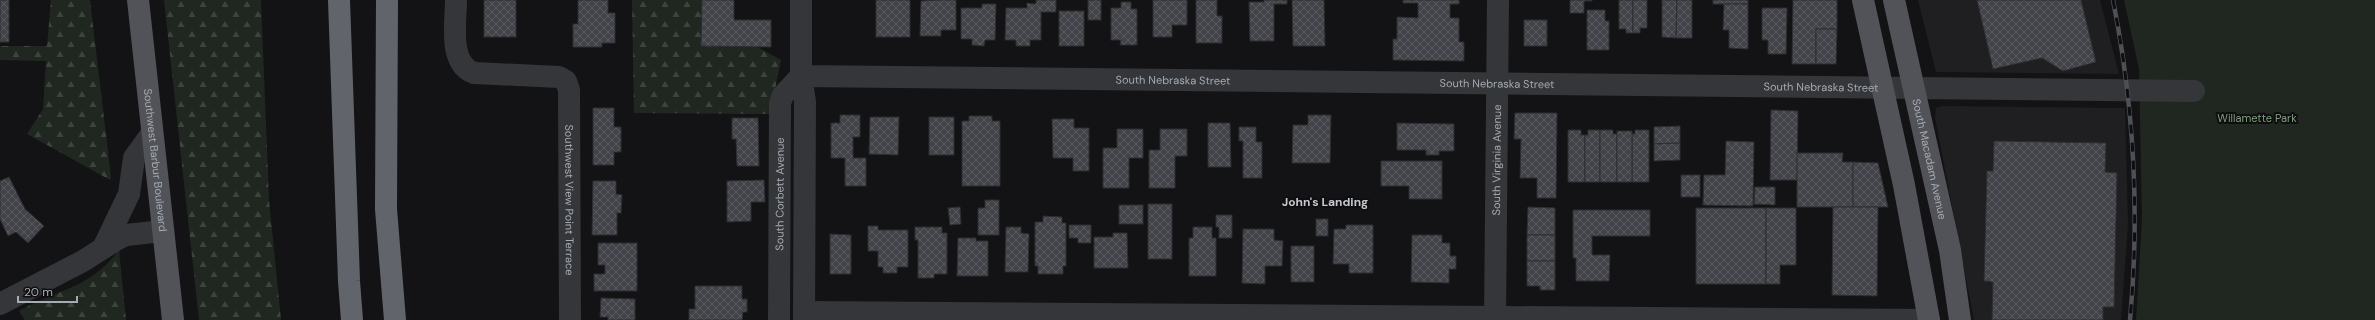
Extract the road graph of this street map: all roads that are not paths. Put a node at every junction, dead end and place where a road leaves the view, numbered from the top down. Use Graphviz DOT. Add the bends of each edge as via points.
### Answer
graph roads {
  1 [pos="138,0"];
  2 [pos="339,0"];
  3 [pos="387,0"];
  4 [pos="456,0"];
  5 [pos="801,0"];
  6 [pos="1498,0"];
  7 [pos="1863,0"];
  8 [pos="1894,0"];
  9 [pos="801,76"];
  10 [pos="1497,84"];
  11 [pos="1883,88"];
  12 [pos="1914,88"];
  13 [pos="2194,91"];
  14 [pos="152,133"];
  15 [pos="163,231"];
  16 [pos="104,246"];
  17 [pos="0,304"];
  18 [pos="804,316"];
  19 [pos="1495,318"];
  20 [pos="173,320"];
  21 [pos="352,320"];
  22 [pos="395,320"];
  23 [pos="570,320"];
  24 [pos="779,320"];
  25 [pos="1929,320"];
  26 [pos="1960,320"];
  1 -- 14 [label="main road, Southwest Barbur Boulevard"];
  2 -- 21 [label="highway"];
  3 -- 22 [label="highway" via="386,209"];
  4 -- 23 [label="street, Southwest View Point Terrace" via="457,56 463,67 474,73 550,75 566,81 570,101"];
  5 -- 9 [label="street"];
  6 -- 10 [label="street, South Virginia Avenue"];
  7 -- 11 [label="main road"];
  8 -- 12 [label="main road, South Macadam Avenue"];
  9 -- 10 [label="street, South Nebraska Street"];
  9 -- 18 [label="street" via="805,102"];
  9 -- 24 [label="street, South Corbett Avenue" via="783,95 780,103"];
  10 -- 11 [label="street, South Nebraska Street"];
  10 -- 19 [label="street, South Virginia Avenue"];
  11 -- 12 [label="street, South Nebraska Street"];
  11 -- 25 [label="main road"];
  12 -- 13 [label="street, South Nebraska Street"];
  12 -- 26 [label="main road, South Macadam Avenue" via="1950,250"];
  14 -- 15 [label="main road, Southwest Barbur Boulevard"];
  14 -- 16 [label="street" via="134,158 129,194"];
  15 -- 16 [label="street" via="126,235"];
  15 -- 20 [label="main road, Southwest Barbur Boulevard"];
  16 -- 17 [label="street" via="83,261"];
  18 -- 19 [label="street"];
  19 -- 25 [label="street"];
}
